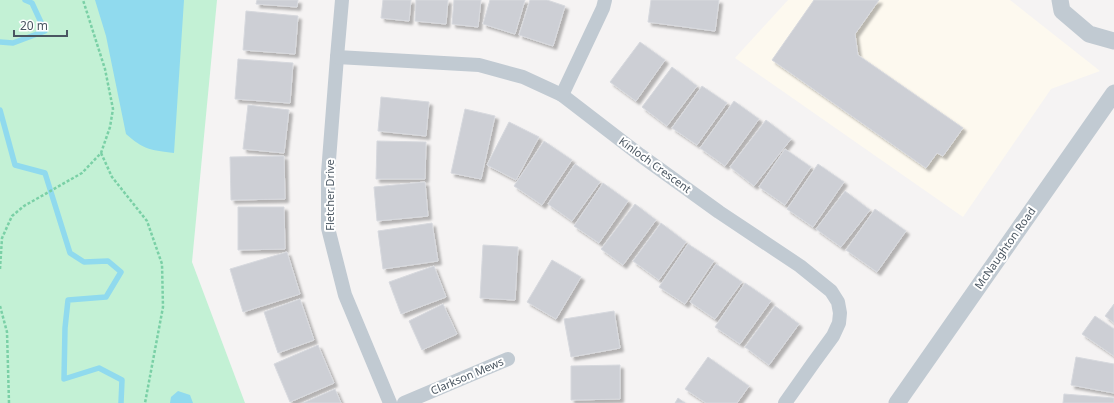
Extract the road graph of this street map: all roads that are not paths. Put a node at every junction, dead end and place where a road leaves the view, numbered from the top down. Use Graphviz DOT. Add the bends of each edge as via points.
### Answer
graph roads {
  1 [pos="342,0"];
  2 [pos="605,0"];
  3 [pos="1060,0"];
  4 [pos="1114,41"];
  5 [pos="337,57"];
  6 [pos="1114,93"];
  7 [pos="562,95"];
  8 [pos="508,358"];
  9 [pos="390,403"];
  10 [pos="404,403"];
  11 [pos="785,403"];
  12 [pos="897,403"];
  1 -- 5 [label="street, Fletcher Drive"];
  2 -- 7 [label="street"];
  3 -- 4 [label="street" via="1062,11 1089,34"];
  5 -- 7 [label="street, Kinloch Crescent" via="479,65 523,77"];
  5 -- 9 [label="street, Fletcher Drive" via="328,173 328,228 346,295"];
  6 -- 12 [label="street, McNaughton Road"];
  7 -- 11 [label="street, Kinloch Crescent" via="719,212 800,266 830,291 838,302 839,323 833,336"];
  8 -- 10 [label="street, Clarkson Mews"];
}
